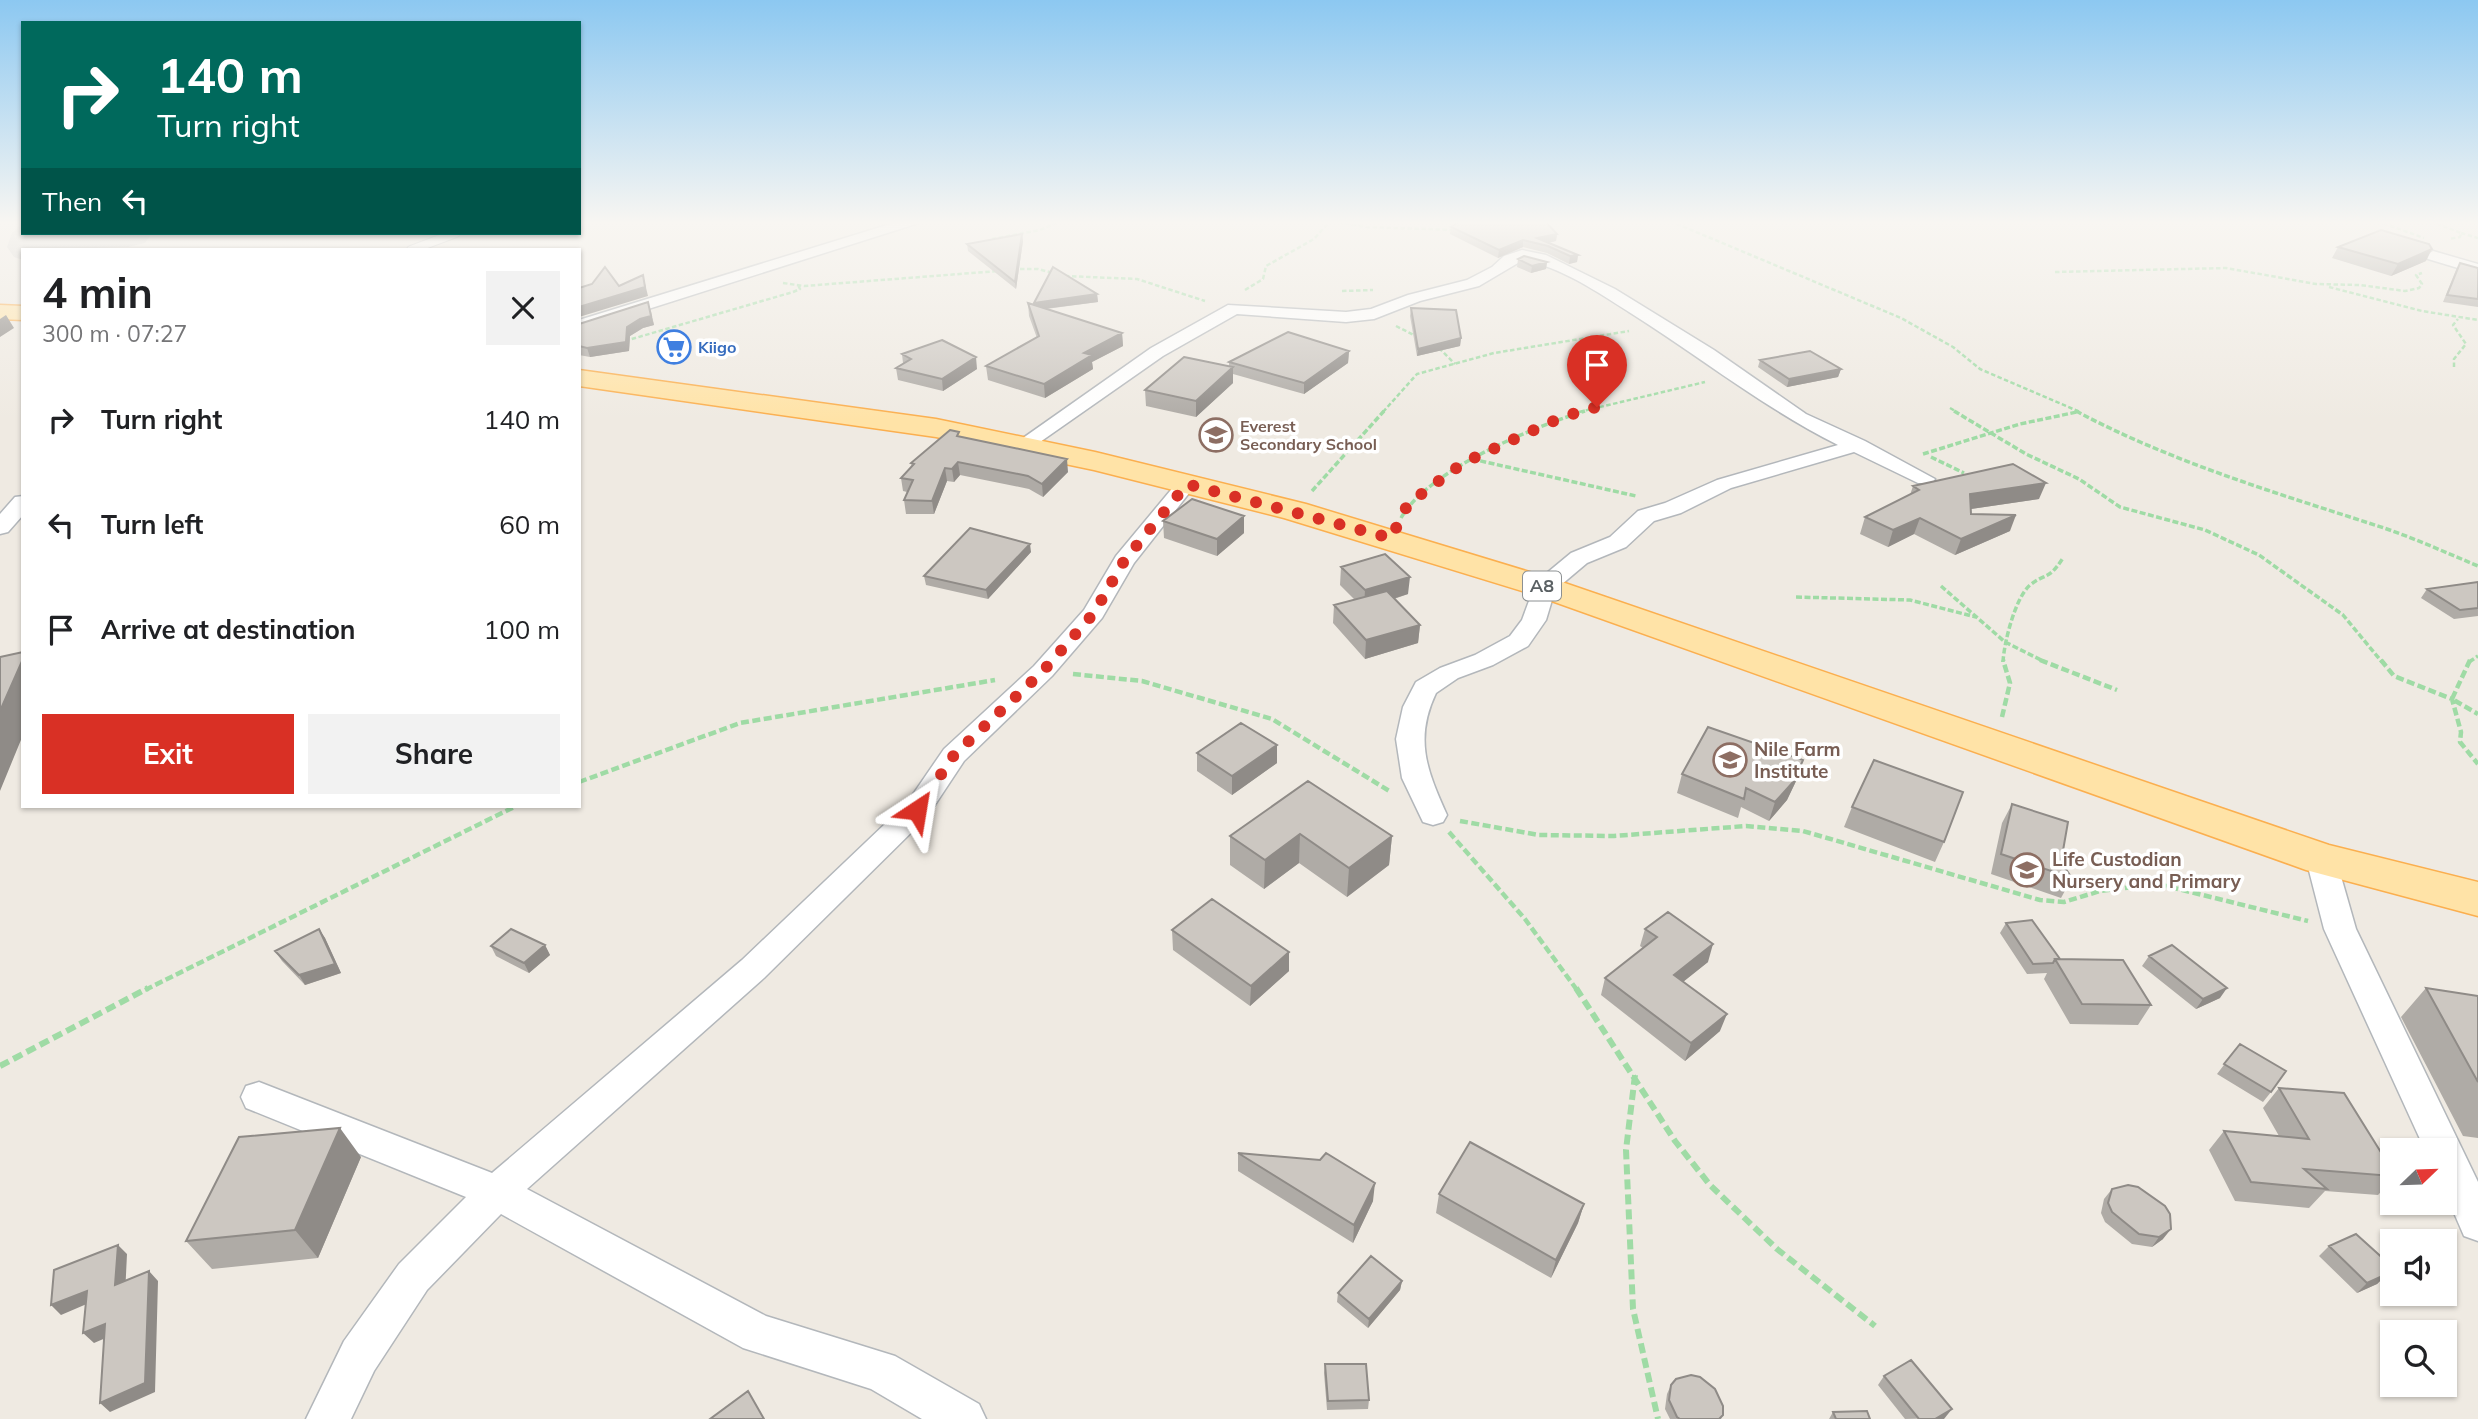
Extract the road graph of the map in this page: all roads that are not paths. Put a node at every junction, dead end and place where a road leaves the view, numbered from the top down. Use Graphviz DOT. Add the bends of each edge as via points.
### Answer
graph roads {
  1 [pos="700,287"];
  2 [pos="1456,287"];
  3 [pos="1600,287"];
  4 [pos="0,312"];
  5 [pos="21,313"];
  6 [pos="581,325"];
  7 [pos="581,378"];
  8 [pos="1023,445"];
  9 [pos="1858,445"];
  10 [pos="1925,479"];
  11 [pos="1187,484"];
  12 [pos="21,504"];
  13 [pos="0,527"];
  14 [pos="1544,587"];
  15 [pos="1433,816"];
  16 [pos="2321,859"];
  17 [pos="2478,899"];
  18 [pos="259,1097"];
  19 [pos="2438,1138"];
  20 [pos="2457,1179"];
  21 [pos="497,1192"];
  22 [pos="2478,1223"];
  23 [pos="328,1419"];
  24 [pos="964,1419"];
  1 -- 6 [label="street"];
  2 -- 8 [label="street" via="1374,314 1346,317 1230,310 1157,352"];
  3 -- 9 [label="street" via="1694,344 1799,418"];
  4 -- 5 [label="main road"];
  7 -- 8 [label="main road, A8" via="936,428"];
  8 -- 11 [label="main road, A8"];
  9 -- 10 [label="street"];
  9 -- 14 [label="street" via="1724,484 1646,516 1618,542 1579,558"];
  11 -- 14 [label="main road, A8" via="1391,538"];
  11 -- 21 [label="street" via="1124,561 1094,613 1043,671 954,755 917,810 753,969"];
  12 -- 13 [label="street"];
  14 -- 15 [label="street" via="1534,620 1519,641 1425,688 1409,739 1416,778"];
  14 -- 16 [label="main road, A8"];
  16 -- 17 [label="main road, A8"];
  16 -- 19 [label="street" via="2340,929"];
  18 -- 21 [label="street"];
  20 -- 22 [label="street"];
  21 -- 23 [label="street" via="414,1277 359,1356"];
  21 -- 24 [label="street" via="758,1334 880,1370"];
}
